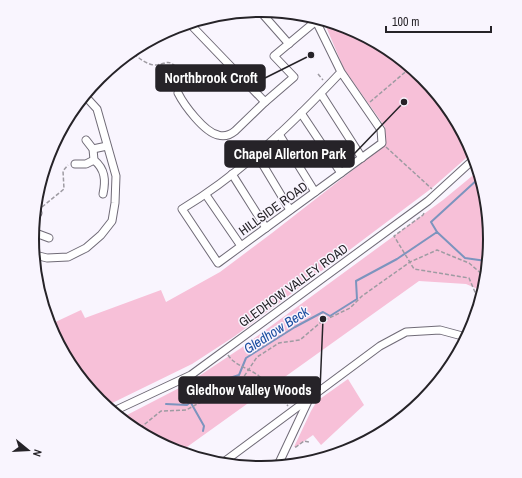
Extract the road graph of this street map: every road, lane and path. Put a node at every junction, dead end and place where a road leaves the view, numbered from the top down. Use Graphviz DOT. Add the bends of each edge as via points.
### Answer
graph roads {
  1 [pos="265,17"];
  2 [pos="313,24"];
  3 [pos="318,25"];
  4 [pos="194,28"];
  5 [pos="289,44"];
  6 [pos="136,56"];
  7 [pos="406,71"];
  8 [pos="342,72"];
  9 [pos="178,93"];
  10 [pos="321,94"];
  11 [pos="88,100"];
  12 [pos="265,102"];
  13 [pos="365,106"];
  14 [pos="301,113"];
  15 [pos="279,134"];
  16 [pos="86,140"];
  17 [pos="382,143"];
  18 [pos="107,146"];
  19 [pos="93,149"];
  20 [pos="257,155"];
  21 [pos="362,158"];
  22 [pos="94,160"];
  23 [pos="469,163"];
  24 [pos="75,164"];
  25 [pos="341,173"];
  26 [pos="232,174"];
  27 [pos="432,188"];
  28 [pos="315,192"];
  29 [pos="103,194"];
  30 [pos="206,194"];
  31 [pos="41,208"];
  32 [pos="290,210"];
  33 [pos="423,215"];
  34 [pos="266,228"];
  35 [pos="39,234"];
  36 [pos="49,238"];
  37 [pos="241,246"];
  38 [pos="39,256"];
  39 [pos="410,262"];
  40 [pos="480,273"];
  41 [pos="476,294"];
  42 [pos="461,336"];
  43 [pos="224,350"];
  44 [pos="249,370"];
  45 [pos="310,397"];
  46 [pos="119,409"];
  47 [pos="292,411"];
  48 [pos="142,426"];
  49 [pos="309,442"];
  50 [pos="287,445"];
  51 [pos="228,458"];
  52 [pos="280,460"];
  1 -- 5 [label="street"];
  2 -- 5 [label="street"];
  3 -- 8 [label="street"];
  4 -- 12 [label="street"];
  5 -- 12 [label="street" via="274,56 294,77"];
  6 -- 9 [label="path" via="156,65 165,61 172,63 179,74"];
  7 -- 13 [label="path"];
  8 -- 10 [label="street"];
  8 -- 13 [label="street"];
  9 -- 12 [label="street" via="183,103 210,132 223,136 235,132"];
  10 -- 14 [label="street"];
  10 -- 21 [label="street"];
  11 -- 18 [label="street" via="97,110"];
  13 -- 17 [label="street" via="381,130"];
  14 -- 15 [label="street"];
  14 -- 25 [label="street"];
  15 -- 20 [label="street"];
  15 -- 28 [label="street"];
  16 -- 19 [label="street"];
  17 -- 21 [label="street, HILLSIDE ROAD"];
  17 -- 27 [label="path"];
  18 -- 19 [label="street"];
  18 -- 38 [label="street" via="116,176 112,221 101,236 86,248 68,257"];
  19 -- 22 [label="street"];
  20 -- 26 [label="street"];
  20 -- 32 [label="street"];
  21 -- 25 [label="street, HILLSIDE ROAD"];
  22 -- 24 [label="street" via="86,164"];
  22 -- 29 [label="street" via="104,174"];
  23 -- 43 [label="street, GLEDHOW VALLEY ROAD" via="428,201"];
  24 -- 31 [label="path" via="69,164 63,171 64,189"];
  25 -- 28 [label="street, HILLSIDE ROAD"];
  26 -- 30 [label="street"];
  26 -- 34 [label="street"];
  28 -- 32 [label="street, HILLSIDE ROAD"];
  30 -- 37 [label="street"];
  30 -- 37 [label="street, HILLSIDE ROAD" via="182,209 218,263"];
  32 -- 34 [label="street, HILLSIDE ROAD"];
  33 -- 39 [label="path" via="394,236"];
  34 -- 37 [label="street, HILLSIDE ROAD"];
  35 -- 36 [label="street"];
  39 -- 40 [label="path" via="437,250 469,263"];
  39 -- 41 [label="path" via="414,269 469,278"];
  39 -- 44 [label="path" via="362,296 350,308 321,322 300,340 279,343 257,358"];
  42 -- 45 [label="street" via="440,330 406,332 380,346"];
  43 -- 44 [label="path" via="233,362"];
  43 -- 46 [label="street, GLEDHOW VALLEY ROAD" via="191,375"];
  44 -- 47 [label="path" via="259,375"];
  44 -- 48 [label="path" via="241,381 186,410 161,411"];
  45 -- 47 [label="street"];
  45 -- 50 [label="street"];
  47 -- 51 [label="street"];
  49 -- 50 [label="path" via="304,441 296,447"];
  50 -- 52 [label="street"];
}
